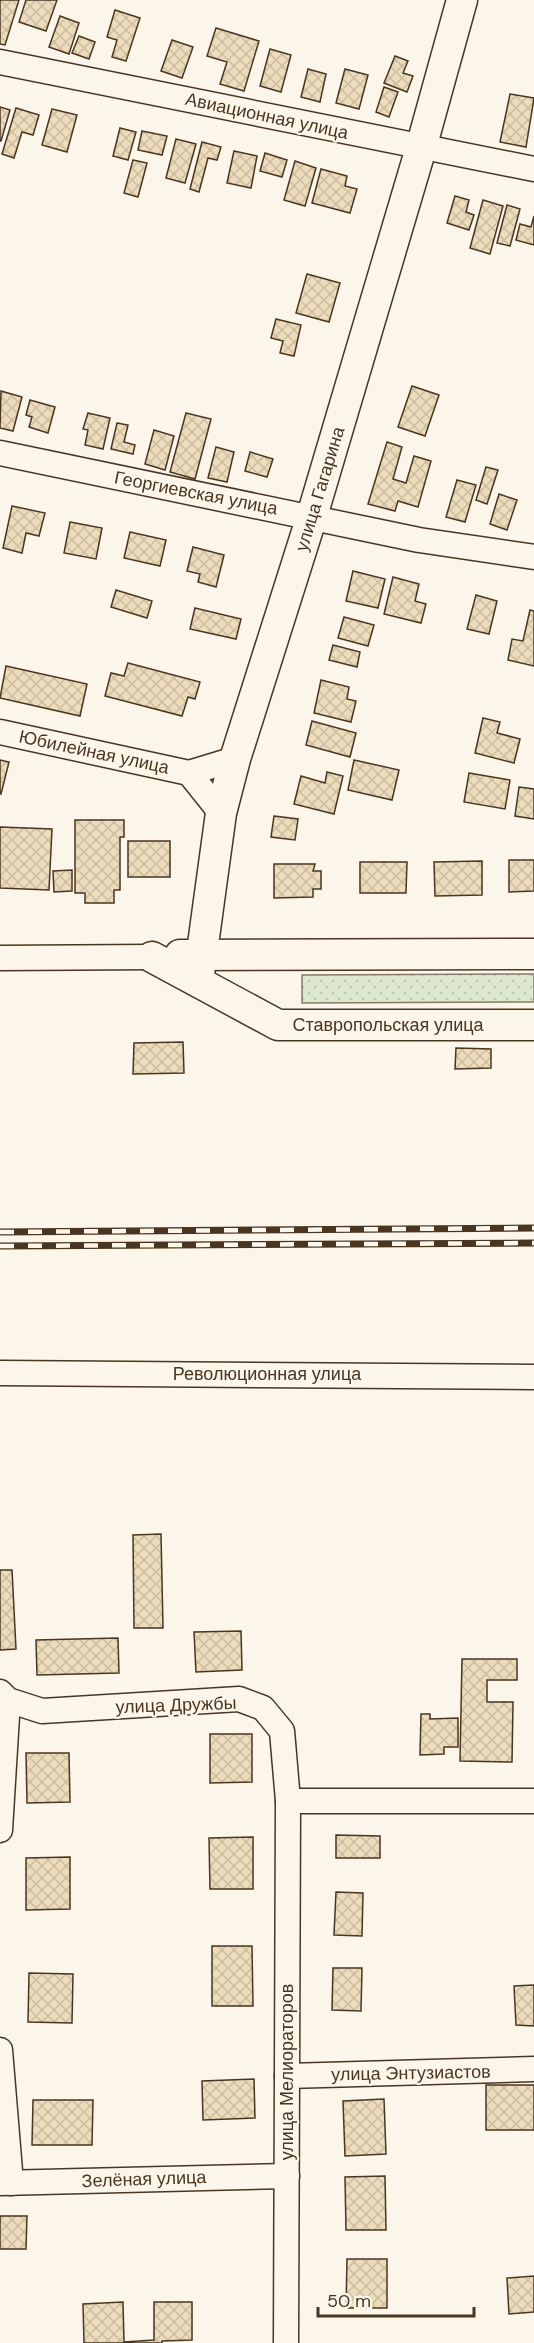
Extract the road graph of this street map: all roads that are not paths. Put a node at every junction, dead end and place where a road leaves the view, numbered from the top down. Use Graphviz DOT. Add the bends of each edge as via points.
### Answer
graph roads {
  1 [pos="462,0"];
  2 [pos="0,62"];
  3 [pos="421,148"];
  4 [pos="534,169"];
  5 [pos="0,453"];
  6 [pos="312,516"];
  7 [pos="534,557"];
  8 [pos="0,732"];
  9 [pos="234,759"];
  10 [pos="189,773"];
  11 [pos="221,813"];
  12 [pos="534,954"];
  13 [pos="152,957"];
  14 [pos="0,958"];
  15 [pos="199,968"];
  16 [pos="534,1025"];
  17 [pos="0,1373"];
  18 [pos="534,1377"];
  19 [pos="4,1696"];
  20 [pos="288,1801"];
  21 [pos="534,1801"];
  22 [pos="0,1830"];
  23 [pos="0,2050"];
  24 [pos="534,2069"];
  25 [pos="287,2076"];
  26 [pos="287,2176"];
  27 [pos="5,2183"];
  28 [pos="286,2343"];
  1 -- 3 [label="main road, улица Гагарина"];
  2 -- 3 [label="street, Авиационная улица"];
  3 -- 4 [label="street, Авиационная улица"];
  3 -- 6 [label="main road, улица Гагарина"];
  5 -- 6 [label="street, Георгиевская улица"];
  6 -- 7 [label="street, Георгиевская улица" via="419,540"];
  6 -- 9 [label="main road, улица Гагарина"];
  8 -- 10 [label="street, Юбилейная улица"];
  9 -- 10 [label="street, Юбилейная улица"];
  9 -- 11 [label="main road, улица Гагарина"];
  10 -- 11 [label="street, Юбилейная улица"];
  11 -- 15 [label="main road, улица Гагарина"];
  12 -- 15 [label="main road"];
  13 -- 14 [label="street"];
  13 -- 15 [label="main road"];
  15 -- 16 [label="main road, Ставропольская улица" via="278,1025"];
  17 -- 18 [label="street, Революционная улица"];
  19 -- 20 [label="street, улица Дружбы" via="42,1711 239,1700 263,1708 282,1731"];
  19 -- 22 [label="street"];
  20 -- 21 [label="street"];
  20 -- 25 [label="street, улица Мелиораторов"];
  23 -- 27 [label="street"];
  24 -- 25 [label="street, улица Энтузиастов"];
  25 -- 26 [label="street, улица Мелиораторов"];
  26 -- 27 [label="street, Зелёная улица"];
  26 -- 28 [label="street, улица Мелиораторов"];
}
